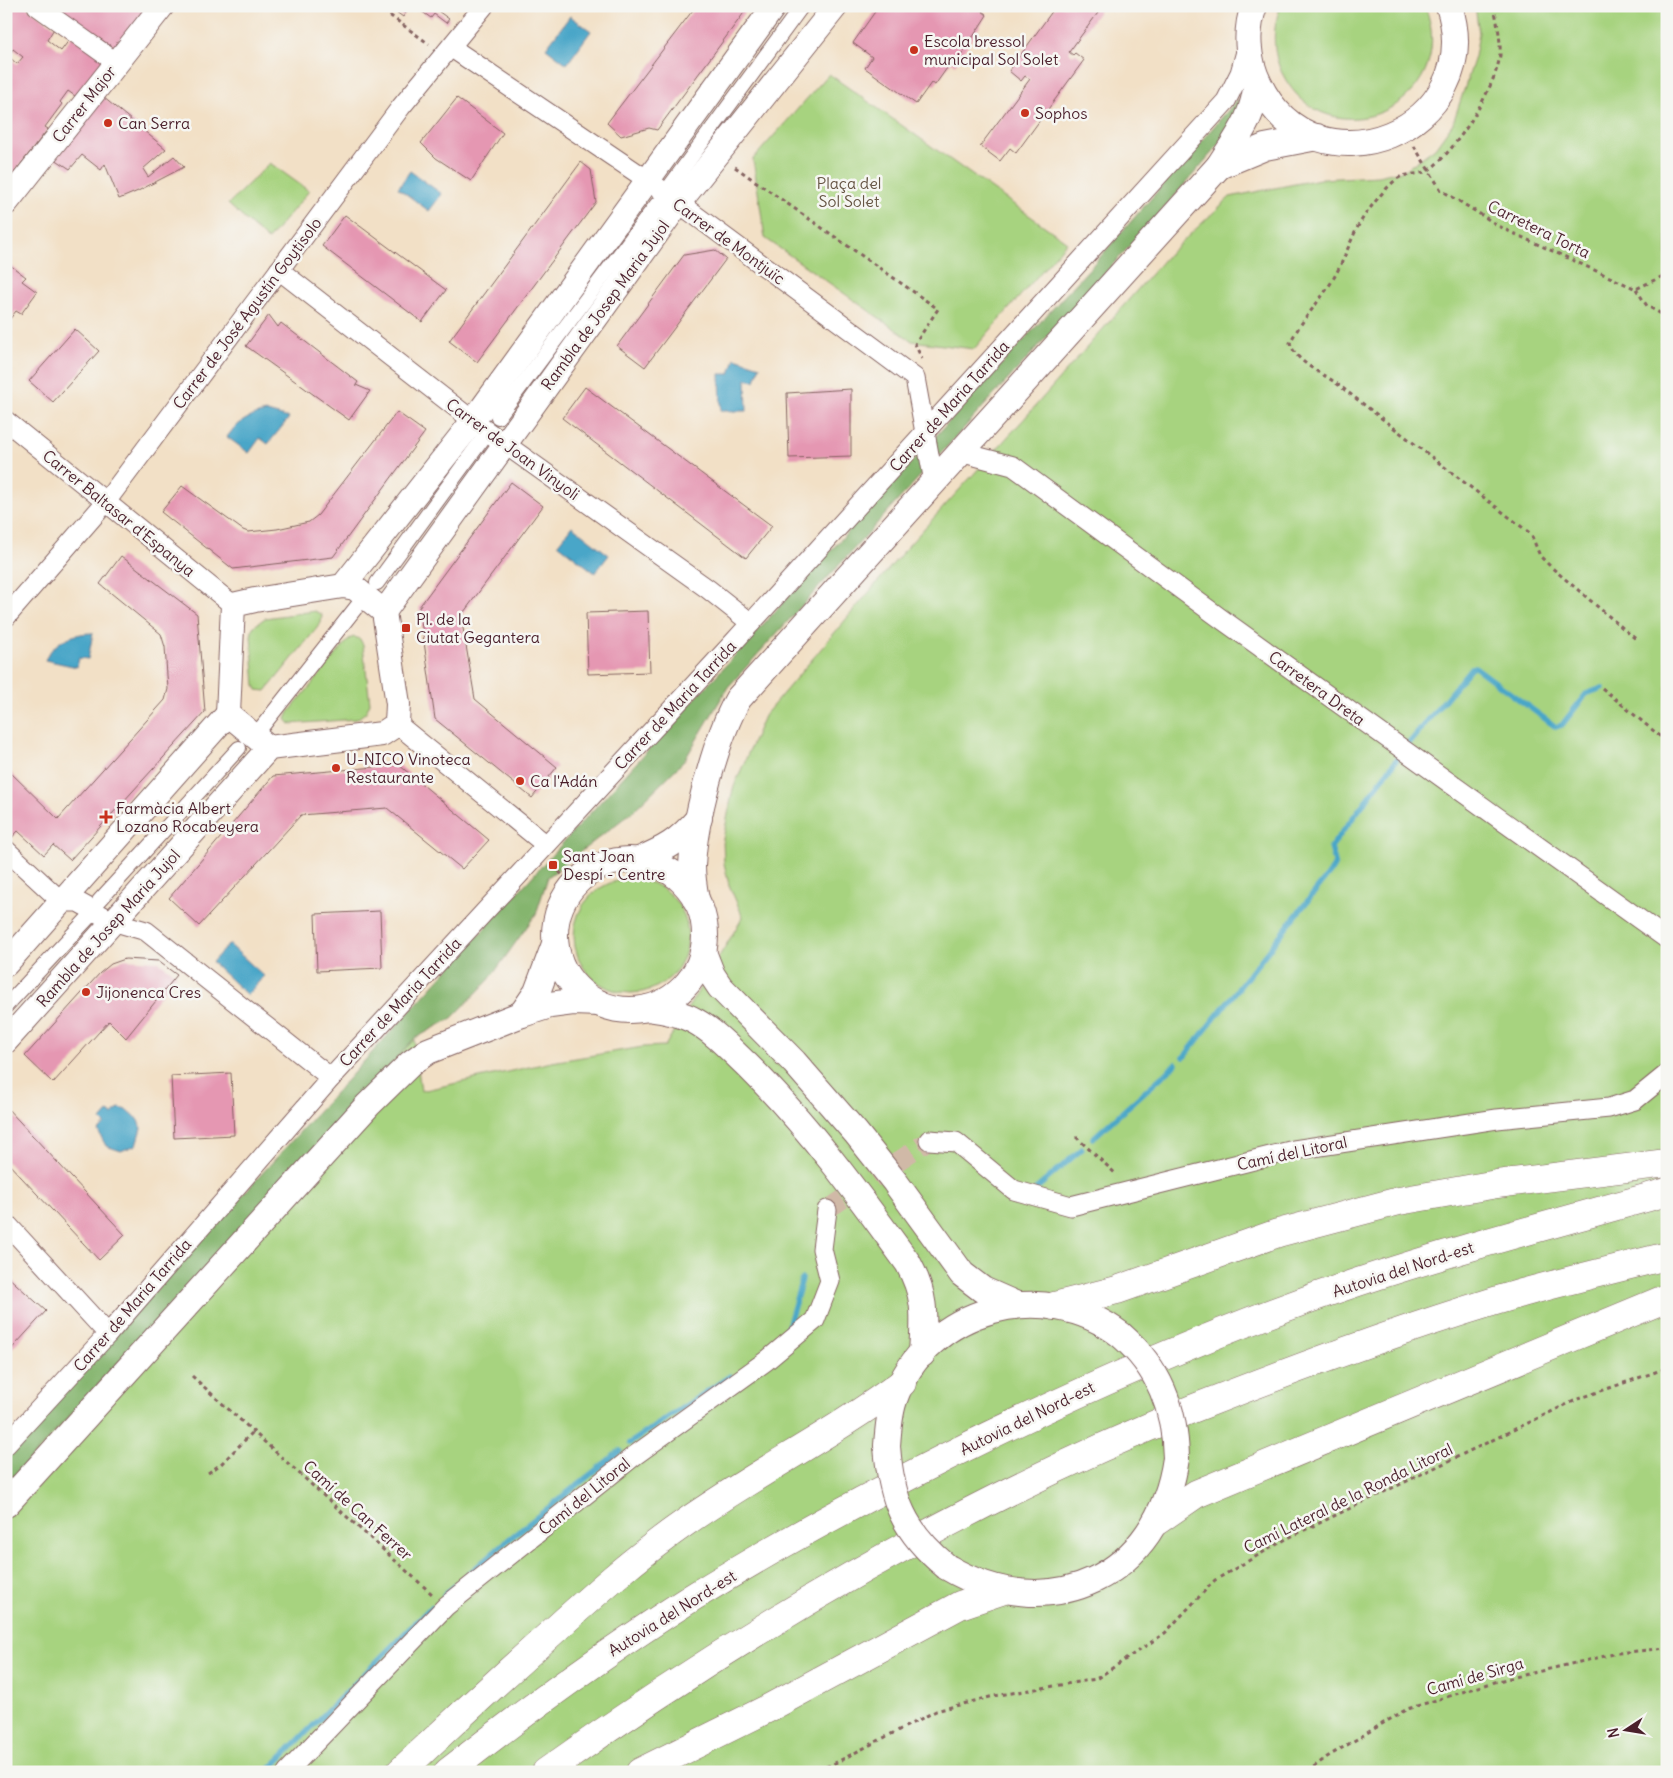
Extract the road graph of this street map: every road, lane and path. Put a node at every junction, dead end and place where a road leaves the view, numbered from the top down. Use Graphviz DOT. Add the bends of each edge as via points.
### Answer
graph roads {
  1 [pos="37,6"];
  2 [pos="162,6"];
  3 [pos="377,6"];
  4 [pos="484,6"];
  5 [pos="774,6"];
  6 [pos="802,6"];
  7 [pos="836,6"];
  8 [pos="1449,6"];
  9 [pos="1494,6"];
  10 [pos="1248,20"];
  11 [pos="452,48"];
  12 [pos="117,63"];
  13 [pos="437,66"];
  14 [pos="1257,81"];
  15 [pos="1403,129"];
  16 [pos="1317,137"];
  17 [pos="734,166"];
  18 [pos="1219,166"];
  19 [pos="1429,170"];
  20 [pos="664,194"];
  21 [pos="6,203"];
  22 [pos="279,270"];
  23 [pos="1667,274"];
  24 [pos="1636,289"];
  25 [pos="1667,317"];
  26 [pos="925,366"];
  27 [pos="498,417"];
  28 [pos="6,421"];
  29 [pos="926,433"];
  30 [pos="487,434"];
  31 [pos="960,452"];
  32 [pos="934,482"];
  33 [pos="106,503"];
  34 [pos="377,583"];
  35 [pos="343,586"];
  36 [pos="358,605"];
  37 [pos="233,606"];
  38 [pos="384,612"];
  39 [pos="6,617"];
  40 [pos="751,623"];
  41 [pos="1638,641"];
  42 [pos="1602,688"];
  43 [pos="228,714"];
  44 [pos="397,724"];
  45 [pos="265,738"];
  46 [pos="1667,742"];
  47 [pos="239,748"];
  48 [pos="699,818"];
  49 [pos="542,848"];
  50 [pos="6,850"];
  51 [pos="637,860"];
  52 [pos="574,885"];
  53 [pos="696,900"];
  54 [pos="99,901"];
  55 [pos="62,902"];
  56 [pos="89,916"];
  57 [pos="112,921"];
  58 [pos="1667,939"];
  59 [pos="555,944"];
  60 [pos="703,952"];
  61 [pos="6,964"];
  62 [pos="599,1003"];
  63 [pos="6,1006"];
  64 [pos="648,1008"];
  65 [pos="522,1014"];
  66 [pos="6,1041"];
  67 [pos="1667,1074"];
  68 [pos="331,1078"];
  69 [pos="1076,1137"];
  70 [pos="929,1140"];
  71 [pos="1667,1163"];
  72 [pos="1134,1190"];
  73 [pos="1667,1192"];
  74 [pos="828,1210"];
  75 [pos="6,1223"];
  76 [pos="1667,1256"];
  77 [pos="1667,1298"];
  78 [pos="1017,1305"];
  79 [pos="1054,1306"];
  80 [pos="108,1334"];
  81 [pos="922,1354"];
  82 [pos="1667,1368"];
  83 [pos="192,1376"];
  84 [pos="902,1383"];
  85 [pos="254,1432"];
  86 [pos="6,1445"];
  87 [pos="208,1473"];
  88 [pos="6,1504"];
  89 [pos="1157,1521"];
  90 [pos="1001,1591"];
  91 [pos="446,1606"];
  92 [pos="1667,1648"];
  93 [pos="287,1772"];
  94 [pos="400,1772"];
  95 [pos="448,1772"];
  96 [pos="546,1772"];
  97 [pos="640,1772"];
  98 [pos="811,1772"];
  99 [pos="1307,1772"];
  1 -- 12 [label="street"];
  2 -- 12 [label="street, Carrer Major"];
  3 -- 13 [label="path" via="431,45"];
  4 -- 11 [label="street, Carrer de José Agustín Goytisolo"];
  5 -- 20 [label="street, Rambla de Josep Maria Jujol"];
  6 -- 20 [label="street, Rambla de Josep Maria Jujol"];
  7 -- 20 [label="street, Rambla de Josep Maria Jujol"];
  8 -- 15 [label="main road" via="1454,37 1449,74 1431,106"];
  9 -- 19 [label="path" via="1500,54 1496,73 1457,142"];
  10 -- 14 [label="main road"];
  10 -- 29 [label="street, Carrer de Maria Tarrida" via="1240,73 1226,100"];
  11 -- 13 [label="street, Carrer de José Agustín Goytisolo"];
  11 -- 20 [label="street, Carrer de Montjuïc"];
  12 -- 21 [label="street, Carrer Major"];
  13 -- 22 [label="street, Carrer de José Agustín Goytisolo" via="401,107"];
  14 -- 16 [label="main road" via="1278,112 1292,124"];
  14 -- 18 [label="main road" via="1256,102 1251,115"];
  15 -- 16 [label="main road" via="1380,139 1354,143"];
  15 -- 19 [label="path, Carretera Torta"];
  16 -- 18 [label="main road" via="1265,147"];
  17 -- 26 [label="path" via="938,309 914,344"];
  18 -- 31 [label="main road"];
  19 -- 24 [label="path, Carretera Torta" via="1441,190 1504,229"];
  19 -- 41 [label="path" via="1400,178 1370,208 1354,232 1336,274 1316,308 1298,326 1290,343 1294,353 1531,534 1540,556 1551,567"];
  20 -- 27 [label="street, Rambla de Josep Maria Jujol"];
  20 -- 29 [label="street, Carrer de Montjuïc" via="915,378"];
  20 -- 30 [label="street, Rambla de Josep Maria Jujol"];
  20 -- 30 [label="street, Rambla de Josep Maria Jujol"];
  22 -- 30 [label="street, Carrer de Joan Vinyoli"];
  22 -- 33 [label="street, Carrer de José Agustín Goytisolo"];
  23 -- 24 [label="path"];
  24 -- 25 [label="path" via="1647,306"];
  28 -- 33 [label="street, Carrer Baltasar d'Espanya"];
  29 -- 32 [label="street, Carrer de Montjuïc"];
  29 -- 40 [label="street, Carrer de Maria Tarrida"];
  30 -- 34 [label="street, Rambla de Josep Maria Jujol"];
  30 -- 35 [label="street, Rambla de Josep Maria Jujol"];
  30 -- 38 [label="street, Rambla de Josep Maria Jujol"];
  30 -- 40 [label="street, Carrer de Joan Vinyoli" via="708,589"];
  31 -- 32 [label="main road"];
  31 -- 58 [label="street, Carretera Dreta" via="1013,466"];
  32 -- 48 [label="main road" via="738,699 729,715"];
  33 -- 37 [label="street, Carrer Baltasar d'Espanya"];
  33 -- 39 [label="street, Carrer de José Agustín Goytisolo"];
  35 -- 37 [label="street"];
  35 -- 38 [label="street" via="355,588"];
  36 -- 45 [label="street, Rambla de Josep Maria Jujol"];
  37 -- 43 [label="street"];
  38 -- 44 [label="street" via="398,704"];
  40 -- 49 [label="street, Carrer de Maria Tarrida"];
  42 -- 46 [label="path"];
  43 -- 45 [label="street"];
  43 -- 55 [label="street"];
  44 -- 45 [label="street" via="382,734"];
  44 -- 49 [label="street"];
  45 -- 57 [label="street, Rambla de Josep Maria Jujol"];
  47 -- 54 [label="street, Rambla de Josep Maria Jujol"];
  48 -- 51 [label="main road" via="684,836 669,847"];
  48 -- 53 [label="main road" via="692,868"];
  49 -- 52 [label="path"];
  49 -- 68 [label="street, Carrer de Maria Tarrida"];
  50 -- 55 [label="street"];
  51 -- 52 [label="main road" via="602,865"];
  51 -- 53 [label="main road" via="672,873"];
  52 -- 59 [label="main road" via="557,916"];
  53 -- 60 [label="main road" via="704,926"];
  55 -- 57 [label="street" via="78,902"];
  55 -- 61 [label="street"];
  56 -- 63 [label="street, Rambla de Josep Maria Jujol"];
  57 -- 66 [label="street, Rambla de Josep Maria Jujol"];
  57 -- 68 [label="street" via="146,931"];
  59 -- 62 [label="main road" via="558,959 569,979"];
  59 -- 65 [label="main road" via="538,992"];
  60 -- 64 [label="main road" via="683,988"];
  60 -- 78 [label="main road" via="720,987 794,1062 856,1133 956,1268 983,1290"];
  62 -- 64 [label="main road" via="623,1010"];
  62 -- 65 [label="main road" via="560,1002"];
  64 -- 81 [label="main road" via="675,1012 695,1020 713,1033 775,1093 826,1152 916,1278 924,1302"];
  65 -- 88 [label="main road" via="428,1051 394,1079"];
  67 -- 72 [label="street, Camí del Litoral" via="1635,1100 1609,1108 1496,1118 1294,1150"];
  68 -- 80 [label="street, Carrer de Maria Tarrida"];
  69 -- 72 [label="path"];
  70 -- 72 [label="street, Camí del Litoral" via="956,1142 1014,1190 1071,1206"];
  71 -- 79 [label="highway" via="1497,1184 1399,1201 1278,1232 1117,1290"];
  73 -- 95 [label="highway, Autovia del Nord-est" via="1356,1282 1139,1366 1055,1403 862,1500 693,1597 579,1673"];
  74 -- 91 [label="street, Camí del Litoral" via="822,1249 830,1281 815,1320 766,1361 634,1456"];
  75 -- 80 [label="street"];
  76 -- 96 [label="highway" via="1522,1293 1380,1340 1192,1410 1075,1461 848,1577 637,1707"];
  77 -- 89 [label="highway" via="1196,1494"];
  78 -- 79 [label="main road"];
  78 -- 81 [label="main road" via="978,1314 961,1322"];
  79 -- 89 [label="main road, bridge" via="1098,1319 1121,1335 1144,1357 1161,1384 1173,1419 1176,1458 1171,1488"];
  80 -- 86 [label="street, Carrer de Maria Tarrida"];
  81 -- 84 [label="main road"];
  82 -- 98 [label="path, Camí Lateral de la Ronda Litoral" via="1578,1399 1288,1538 1215,1580 1165,1633 1096,1679 994,1696 936,1711"];
  83 -- 85 [label="path, Camí de Can Ferrer"];
  84 -- 90 [label="main road, bridge" via="894,1400 886,1446 891,1482 903,1516 914,1535 947,1567 978,1584"];
  84 -- 94 [label="highway" via="846,1422 684,1523 593,1596"];
  85 -- 87 [label="path"];
  85 -- 91 [label="path, Camí de Can Ferrer"];
  89 -- 90 [label="main road" via="1127,1557 1102,1576 1068,1589 1021,1594"];
  90 -- 97 [label="highway" via="960,1604 768,1709"];
  91 -- 93 [label="street, Camí del Litoral"];
  92 -- 99 [label="path, Camí de Sirga" via="1618,1653 1517,1676 1407,1709"];
}
